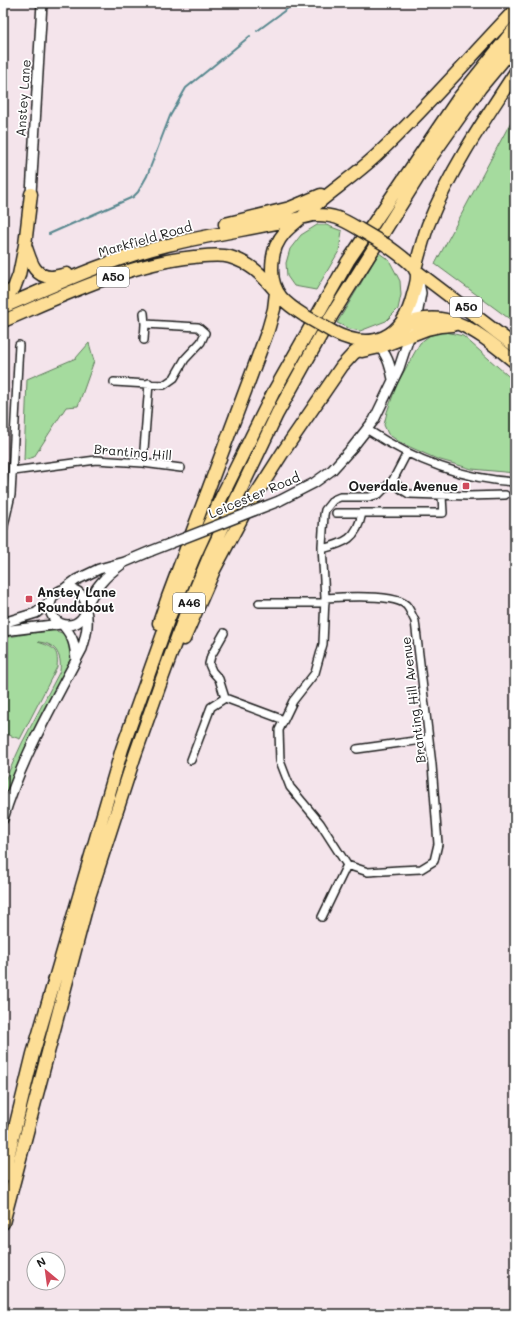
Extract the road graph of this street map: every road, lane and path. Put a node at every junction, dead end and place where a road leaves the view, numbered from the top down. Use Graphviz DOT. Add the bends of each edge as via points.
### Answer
graph roads {
  1 [pos="42,3"];
  2 [pos="515,10"];
  3 [pos="515,28"];
  4 [pos="515,46"];
  5 [pos="515,73"];
  6 [pos="338,187"];
  7 [pos="30,194"];
  8 [pos="301,218"];
  9 [pos="26,245"];
  10 [pos="99,266"];
  11 [pos="416,272"];
  12 [pos="276,291"];
  13 [pos="3,298"];
  14 [pos="3,307"];
  15 [pos="144,314"];
  16 [pos="414,320"];
  17 [pos="3,321"];
  18 [pos="145,324"];
  19 [pos="460,325"];
  20 [pos="397,328"];
  21 [pos="410,335"];
  22 [pos="144,340"];
  23 [pos="374,343"];
  24 [pos="18,345"];
  25 [pos="515,346"];
  26 [pos="515,362"];
  27 [pos="393,379"];
  28 [pos="114,382"];
  29 [pos="149,384"];
  30 [pos="368,430"];
  31 [pos="407,453"];
  32 [pos="143,463"];
  33 [pos="181,468"];
  34 [pos="13,471"];
  35 [pos="393,480"];
  36 [pos="515,482"];
  37 [pos="505,495"];
  38 [pos="442,496"];
  39 [pos="336,513"];
  40 [pos="362,513"];
  41 [pos="5,517"];
  42 [pos="3,530"];
  43 [pos="322,549"];
  44 [pos="124,562"];
  45 [pos="64,589"];
  46 [pos="325,600"];
  47 [pos="50,602"];
  48 [pos="259,603"];
  49 [pos="86,608"];
  50 [pos="3,623"];
  51 [pos="62,624"];
  52 [pos="3,632"];
  53 [pos="224,633"];
  54 [pos="76,661"];
  55 [pos="159,687"];
  56 [pos="225,698"];
  57 [pos="284,720"];
  58 [pos="429,739"];
  59 [pos="122,749"];
  60 [pos="357,749"];
  61 [pos="191,760"];
  62 [pos="3,819"];
  63 [pos="347,865"];
  64 [pos="322,917"];
  65 [pos="3,1177"];
  66 [pos="3,1223"];
  1 -- 7 [label="street, Anstey Lane"];
  2 -- 6 [label="highway" via="380,152"];
  3 -- 59 [label="highway, A46" via="458,99 348,261 273,393 194,557 168,620"];
  4 -- 55 [label="highway, A46" via="480,88 427,163 300,371 211,552"];
  5 -- 11 [label="highway" via="490,109 440,198 428,225"];
  6 -- 8 [label="highway"];
  6 -- 10 [label="highway" via="290,208 160,240"];
  7 -- 9 [label="highway"];
  8 -- 10 [label="highway, Markfield Road / A50" via="173,243"];
  8 -- 11 [label="highway, bridge" via="313,215 336,217 395,251"];
  8 -- 12 [label="highway" via="289,227 276,247 272,261"];
  9 -- 10 [label="highway" via="33,268 43,275 50,277"];
  9 -- 13 [label="highway" via="14,288"];
  10 -- 14 [label="highway, Markfield Road / A50"];
  11 -- 16 [label="street, Leicester Road" via="421,293"];
  11 -- 20 [label="highway" via="410,308"];
  11 -- 25 [label="highway, A50"];
  12 -- 17 [label="highway, Markfield Road / A50" via="258,271 240,260 228,257 189,257 118,275"];
  12 -- 23 [label="highway, bridge" via="286,303 333,332 356,341"];
  12 -- 59 [label="highway" via="268,330 136,690"];
  15 -- 18 [label="street"];
  16 -- 19 [label="highway, A50" via="442,318"];
  16 -- 20 [label="highway, A50"];
  16 -- 21 [label="street, Leicester Road"];
  18 -- 22 [label="street"];
  18 -- 29 [label="street" via="198,327 204,333 174,378 164,385"];
  19 -- 21 [label="highway" via="441,326"];
  19 -- 26 [label="highway, A50" via="492,344"];
  20 -- 23 [label="highway"];
  21 -- 23 [label="highway"];
  21 -- 27 [label="street, Leicester Road"];
  23 -- 27 [label="street" via="389,361"];
  23 -- 55 [label="highway" via="354,353 342,366 246,510 214,570"];
  24 -- 34 [label="street"];
  27 -- 30 [label="street, Leicester Road"];
  28 -- 29 [label="street"];
  29 -- 32 [label="street"];
  30 -- 31 [label="street"];
  30 -- 44 [label="street, Leicester Road, bridge" via="332,470 314,483 279,501"];
  31 -- 35 [label="street"];
  31 -- 36 [label="street" via="459,473"];
  32 -- 33 [label="street, Branting Hill"];
  32 -- 34 [label="street, Branting Hill" via="96,460"];
  34 -- 41 [label="street" via="11,495"];
  35 -- 38 [label="street" via="409,494"];
  35 -- 43 [label="street" via="379,494 369,497 340,497 333,500 324,515"];
  37 -- 38 [label="street"];
  38 -- 40 [label="street" via="443,513"];
  39 -- 40 [label="street"];
  40 -- 43 [label="street" via="356,531 348,540 340,545"];
  41 -- 42 [label="street"];
  43 -- 46 [label="street"];
  44 -- 45 [label="street, Leicester Road" via="99,569"];
  44 -- 49 [label="street, Leicester Road" via="92,592"];
  45 -- 47 [label="street" via="58,591"];
  45 -- 49 [label="street" via="78,592 83,597"];
  46 -- 48 [label="street"];
  46 -- 57 [label="street" via="323,644 315,673 293,701"];
  46 -- 58 [label="street, Branting Hill Avenue" via="355,596 390,599 405,604 415,621"];
  47 -- 50 [label="street" via="36,613"];
  47 -- 51 [label="street" via="52,616"];
  49 -- 51 [label="street" via="79,621 70,625"];
  49 -- 54 [label="street" via="86,635"];
  51 -- 52 [label="street"];
  51 -- 54 [label="street" via="73,638"];
  53 -- 56 [label="street" via="209,664 219,679"];
  54 -- 62 [label="street" via="29,752"];
  55 -- 66 [label="highway, A46" via="89,897"];
  56 -- 57 [label="street"];
  56 -- 61 [label="street" via="211,708"];
  57 -- 63 [label="street" via="279,730 280,761 290,787 320,823"];
  58 -- 60 [label="street"];
  58 -- 63 [label="street, Branting Hill Avenue" via="438,844 434,861 421,869 368,872"];
  59 -- 65 [label="highway, A46" via="33,1054"];
  63 -- 64 [label="street"];
}
